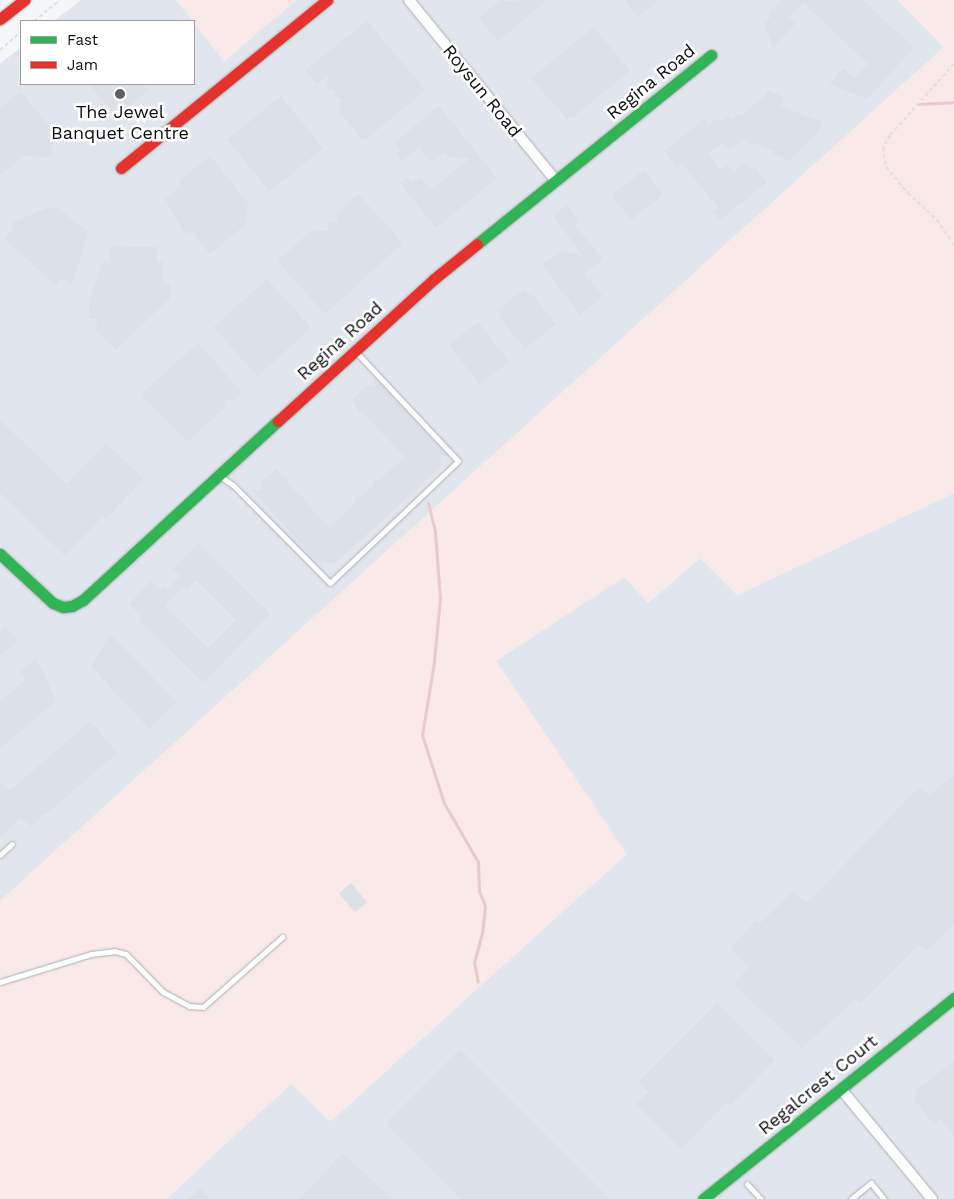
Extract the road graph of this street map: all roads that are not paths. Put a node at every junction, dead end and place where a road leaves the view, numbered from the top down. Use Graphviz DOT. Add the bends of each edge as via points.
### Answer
graph roads {
  1 [pos="24,0"];
  2 [pos="327,0"];
  3 [pos="409,0"];
  4 [pos="0,19"];
  5 [pos="712,55"];
  6 [pos="121,168"];
  7 [pos="556,181"];
  8 [pos="355,351"];
  9 [pos="218,475"];
  10 [pos="0,554"];
  11 [pos="12,844"];
  12 [pos="0,855"];
  13 [pos="282,937"];
  14 [pos="0,982"];
  15 [pos="954,998"];
  16 [pos="841,1089"];
  17 [pos="747,1184"];
  18 [pos="703,1199"];
  19 [pos="761,1199"];
  20 [pos="851,1199"];
  21 [pos="884,1199"];
  22 [pos="932,1199"];
  1 -- 4 [label="street"];
  2 -- 6 [label="street"];
  3 -- 7 [label="street, Roysun Road"];
  5 -- 7 [label="street, Regina Road"];
  7 -- 8 [label="street, Regina Road" via="434,279"];
  8 -- 9 [label="street, Regina Road"];
  8 -- 9 [label="lane" via="458,460 330,583 233,485"];
  9 -- 10 [label="street, Regina Road" via="83,600 72,606 54,603"];
  11 -- 12 [label="lane"];
  13 -- 14 [label="lane" via="203,1007 189,1006 163,992 126,954 114,950"];
  15 -- 16 [label="street, Regalcrest Court"];
  16 -- 18 [label="street, Regalcrest Court"];
  16 -- 22 [label="street"];
  17 -- 19 [label="lane"];
  20 -- 21 [label="lane" via="871,1183"];
}
